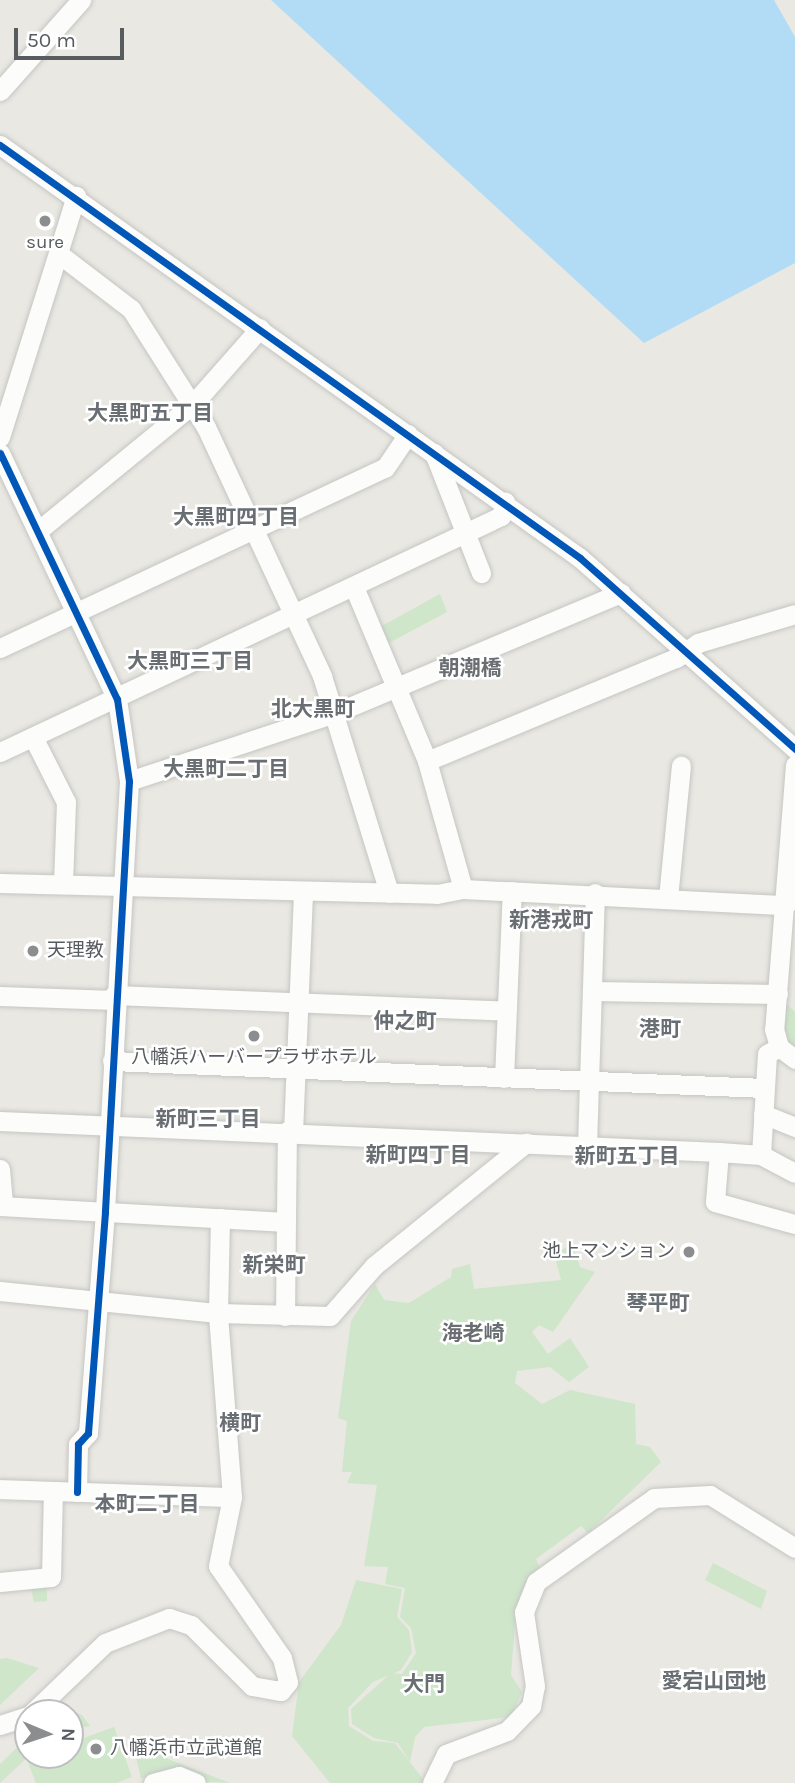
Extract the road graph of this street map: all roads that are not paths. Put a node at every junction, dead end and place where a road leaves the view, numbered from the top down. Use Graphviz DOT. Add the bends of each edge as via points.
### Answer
graph roads {
  1 [pos="81,0"];
  2 [pos="0,91"];
  3 [pos="0,145"];
  4 [pos="76,196"];
  5 [pos="59,254"];
  6 [pos="260,328"];
  7 [pos="193,404"];
  8 [pos="408,434"];
  9 [pos="0,437"];
  10 [pos="0,453"];
  11 [pos="434,453"];
  12 [pos="505,502"];
  13 [pos="39,530"];
  14 [pos="253,531"];
  15 [pos="465,533"];
  16 [pos="481,573"];
  17 [pos="354,587"];
  18 [pos="621,593"];
  19 [pos="79,614"];
  20 [pos="795,614"];
  21 [pos="292,616"];
  22 [pos="0,648"];
  23 [pos="686,649"];
  24 [pos="395,689"];
  25 [pos="117,699"];
  26 [pos="335,713"];
  27 [pos="33,737"];
  28 [pos="795,748"];
  29 [pos="0,752"];
  30 [pos="427,761"];
  31 [pos="795,765"];
  32 [pos="681,766"];
  33 [pos="129,780"];
  34 [pos="0,883"];
  35 [pos="63,884"];
  36 [pos="123,887"];
  37 [pos="463,889"];
  38 [pos="303,891"];
  39 [pos="512,891"];
  40 [pos="388,893"];
  41 [pos="595,894"];
  42 [pos="668,898"];
  43 [pos="788,902"];
  44 [pos="592,991"];
  45 [pos="778,994"];
  46 [pos="0,996"];
  47 [pos="114,998"];
  48 [pos="299,1002"];
  49 [pos="507,1011"];
  50 [pos="779,1047"];
  51 [pos="795,1059"];
  52 [pos="112,1061"];
  53 [pos="296,1069"];
  54 [pos="503,1078"];
  55 [pos="589,1080"];
  56 [pos="764,1088"];
  57 [pos="763,1114"];
  58 [pos="0,1121"];
  59 [pos="110,1124"];
  60 [pos="795,1127"];
  61 [pos="290,1131"];
  62 [pos="526,1143"];
  63 [pos="587,1146"];
  64 [pos="719,1152"];
  65 [pos="761,1155"];
  66 [pos="0,1169"];
  67 [pos="795,1173"];
  68 [pos="1,1206"];
  69 [pos="105,1212"];
  70 [pos="220,1218"];
  71 [pos="282,1222"];
  72 [pos="795,1224"];
  73 [pos="0,1291"];
  74 [pos="96,1304"];
  75 [pos="218,1313"];
  76 [pos="285,1316"];
  77 [pos="0,1489"];
  78 [pos="52,1490"];
  79 [pos="77,1492"];
  80 [pos="232,1497"];
  81 [pos="795,1548"];
  82 [pos="0,1582"];
  83 [pos="45,1699"];
  84 [pos="153,1783"];
  85 [pos="196,1783"];
  86 [pos="432,1783"];
  1 -- 2 [label="street"];
  3 -- 4 [label="street"];
  4 -- 5 [label="street"];
  4 -- 6 [label="street"];
  5 -- 7 [label="street" via="131,309"];
  5 -- 9 [label="street"];
  6 -- 7 [label="street"];
  6 -- 8 [label="street"];
  7 -- 13 [label="street"];
  7 -- 14 [label="street"];
  8 -- 11 [label="street"];
  8 -- 14 [label="street" via="386,468"];
  10 -- 13 [label="street"];
  11 -- 12 [label="street"];
  11 -- 15 [label="street"];
  12 -- 15 [label="street" via="501,516"];
  12 -- 18 [label="street"];
  13 -- 19 [label="street"];
  14 -- 19 [label="street"];
  14 -- 21 [label="street"];
  15 -- 16 [label="street"];
  15 -- 17 [label="street"];
  17 -- 21 [label="street"];
  17 -- 24 [label="street"];
  18 -- 23 [label="street"];
  18 -- 24 [label="street"];
  19 -- 22 [label="street"];
  19 -- 25 [label="street"];
  20 -- 23 [label="street"];
  21 -- 25 [label="street"];
  21 -- 26 [label="street"];
  23 -- 28 [label="street"];
  23 -- 30 [label="street"];
  24 -- 26 [label="street"];
  24 -- 30 [label="street"];
  25 -- 27 [label="street"];
  25 -- 33 [label="street"];
  26 -- 33 [label="street"];
  26 -- 40 [label="street"];
  27 -- 29 [label="street"];
  27 -- 35 [label="street" via="66,802"];
  30 -- 37 [label="street"];
  31 -- 43 [label="street"];
  32 -- 42 [label="street"];
  33 -- 36 [label="street"];
  34 -- 35 [label="street"];
  35 -- 36 [label="street"];
  36 -- 38 [label="street"];
  36 -- 47 [label="street"];
  37 -- 39 [label="street"];
  37 -- 40 [label="street"];
  38 -- 40 [label="street"];
  38 -- 48 [label="street"];
  39 -- 41 [label="street"];
  39 -- 49 [label="street"];
  41 -- 42 [label="street"];
  41 -- 44 [label="street"];
  42 -- 43 [label="street"];
  43 -- 45 [label="street"];
  44 -- 45 [label="street"];
  44 -- 55 [label="street"];
  45 -- 50 [label="street"];
  46 -- 47 [label="street"];
  47 -- 48 [label="street"];
  47 -- 52 [label="street"];
  48 -- 49 [label="street"];
  48 -- 53 [label="street"];
  49 -- 54 [label="street"];
  50 -- 51 [label="street"];
  50 -- 56 [label="street" via="767,1054"];
  52 -- 53 [label="street"];
  52 -- 59 [label="street"];
  53 -- 54 [label="street"];
  53 -- 61 [label="street"];
  54 -- 55 [label="street"];
  55 -- 56 [label="street"];
  55 -- 63 [label="street"];
  56 -- 57 [label="street"];
  57 -- 60 [label="street"];
  57 -- 65 [label="street"];
  58 -- 59 [label="street"];
  59 -- 61 [label="street"];
  59 -- 69 [label="street"];
  61 -- 62 [label="street"];
  61 -- 71 [label="street"];
  62 -- 63 [label="street"];
  62 -- 76 [label="street" via="374,1266 330,1316"];
  63 -- 64 [label="street"];
  64 -- 65 [label="street"];
  64 -- 72 [label="street" via="716,1202"];
  65 -- 67 [label="street"];
  66 -- 68 [label="street"];
  68 -- 69 [label="street"];
  69 -- 70 [label="street"];
  69 -- 74 [label="street"];
  70 -- 71 [label="street"];
  70 -- 75 [label="street"];
  71 -- 76 [label="street"];
  73 -- 74 [label="street"];
  74 -- 75 [label="street"];
  74 -- 79 [label="street" via="88,1433 78,1444"];
  75 -- 76 [label="street"];
  75 -- 80 [label="street"];
  77 -- 78 [label="street"];
  78 -- 79 [label="street"];
  78 -- 82 [label="street" via="51,1577"];
  79 -- 80 [label="street"];
  80 -- 83 [label="street" via="218,1566 288,1668 281,1691 252,1686 191,1625 169,1618 98,1648"];
  81 -- 86 [label="street" via="710,1495 672,1492 654,1498 536,1582 524,1612 535,1686 530,1706 507,1731 446,1754"];
  84 -- 85 [label="street" via="179,1776"];
}
